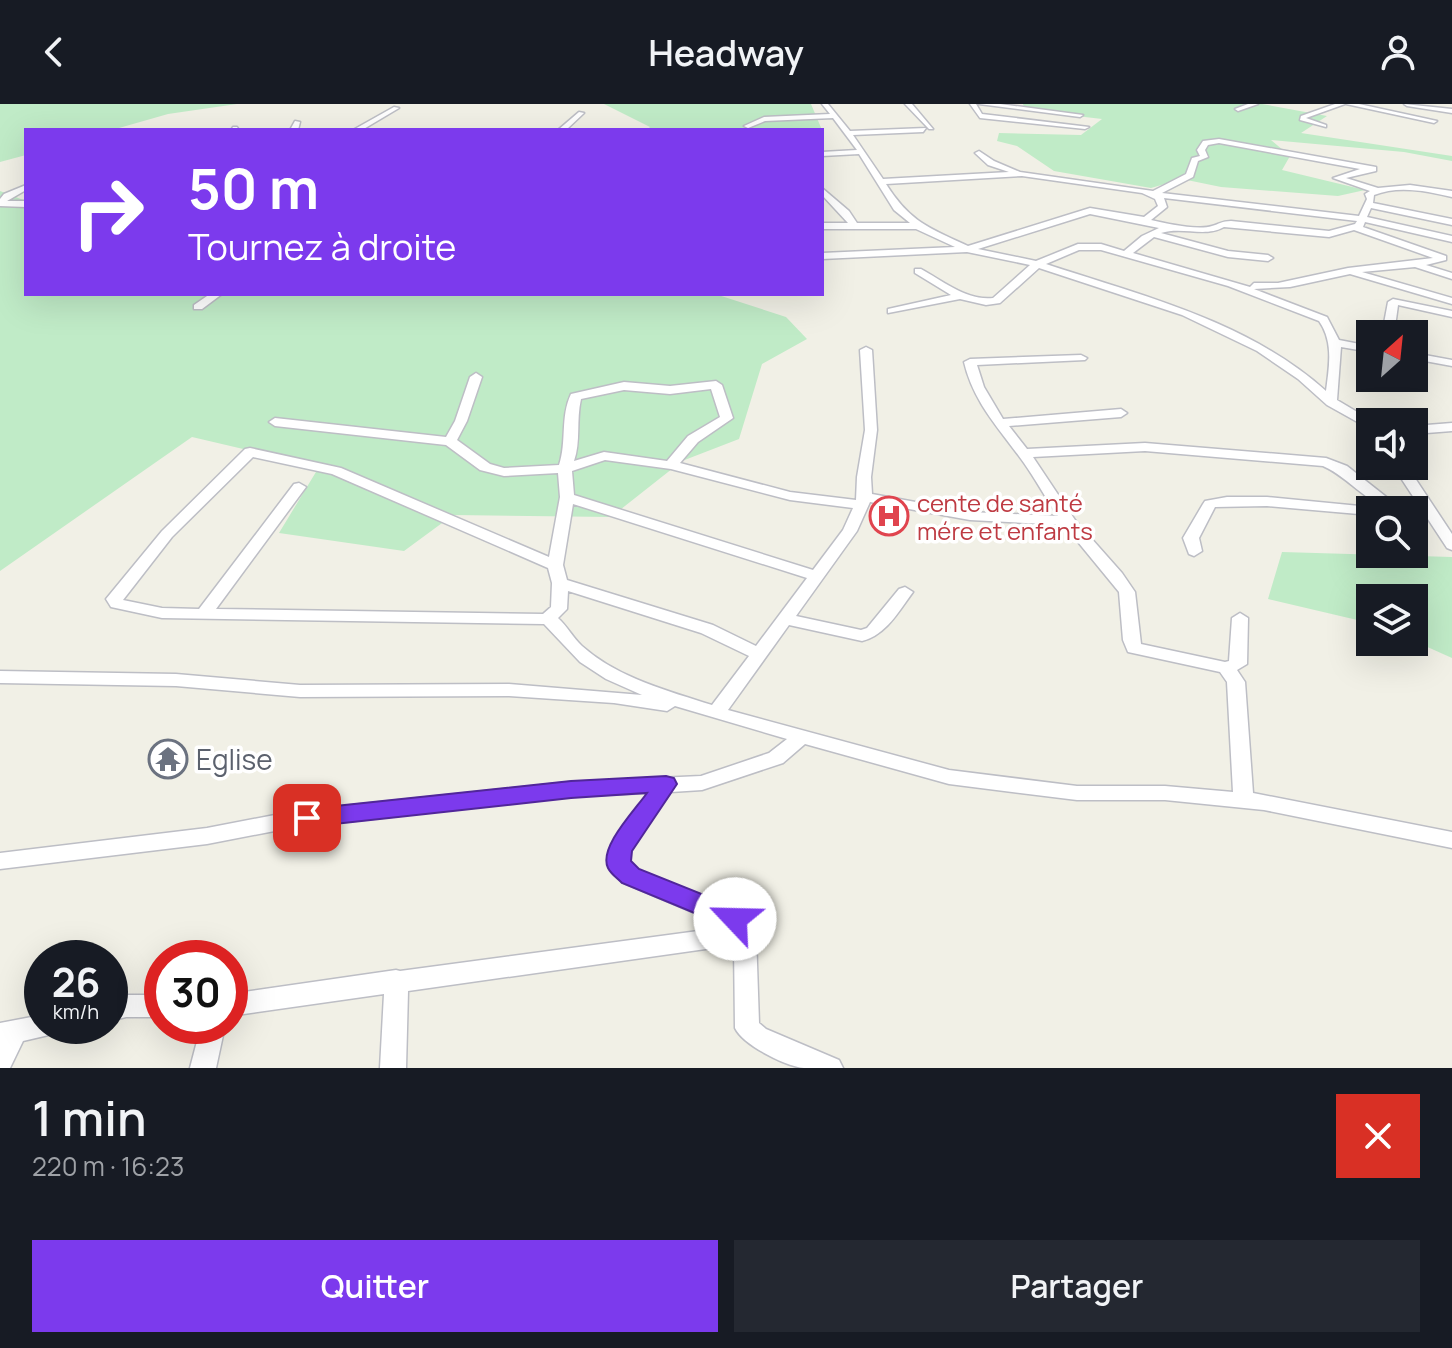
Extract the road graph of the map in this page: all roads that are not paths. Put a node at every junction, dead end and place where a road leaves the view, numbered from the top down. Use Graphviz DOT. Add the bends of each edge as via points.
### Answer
graph roads {
  1 [pos="826,104"];
  2 [pos="908,104"];
  3 [pos="973,104"];
  4 [pos="982,104"];
  5 [pos="1255,104"];
  6 [pos="1342,104"];
  7 [pos="1349,104"];
  8 [pos="1407,104"];
  9 [pos="396,108"];
  10 [pos="1238,109"];
  11 [pos="1452,111"];
  12 [pos="581,113"];
  13 [pos="1080,115"];
  14 [pos="836,116"];
  15 [pos="1434,121"];
  16 [pos="748,126"];
  17 [pos="1324,126"];
  18 [pos="1085,127"];
  19 [pos="361,128"];
  20 [pos="564,128"];
  21 [pos="847,133"];
  22 [pos="861,152"];
  23 [pos="979,153"];
  24 [pos="824,154"];
  25 [pos="1022,174"];
  26 [pos="880,182"];
  27 [pos="24,188"];
  28 [pos="1376,190"];
  29 [pos="824,192"];
  30 [pos="1155,194"];
  31 [pos="1452,194"];
  32 [pos="1,203"];
  33 [pos="24,204"];
  34 [pos="1368,205"];
  35 [pos="1362,219"];
  36 [pos="1145,220"];
  37 [pos="1452,222"];
  38 [pos="854,225"];
  39 [pos="824,226"];
  40 [pos="918,226"];
  41 [pos="1354,227"];
  42 [pos="1159,231"];
  43 [pos="1452,239"];
  44 [pos="967,249"];
  45 [pos="1127,253"];
  46 [pos="824,256"];
  47 [pos="1268,258"];
  48 [pos="1447,260"];
  49 [pos="1036,264"];
  50 [pos="1419,266"];
  51 [pos="918,271"];
  52 [pos="1346,271"];
  53 [pos="1452,276"];
  54 [pos="1232,284"];
  55 [pos="963,295"];
  56 [pos="214,296"];
  57 [pos="1452,301"];
  58 [pos="198,307"];
  59 [pos="892,311"];
  60 [pos="1452,314"];
  61 [pos="1390,320"];
  62 [pos="1337,343"];
  63 [pos="1356,346"];
  64 [pos="866,350"];
  65 [pos="1081,358"];
  66 [pos="1428,359"];
  67 [pos="1452,363"];
  68 [pos="476,377"];
  69 [pos="1331,402"];
  70 [pos="1121,413"];
  71 [pos="1356,417"];
  72 [pos="275,422"];
  73 [pos="998,423"];
  74 [pos="1452,427"];
  75 [pos="1428,429"];
  76 [pos="450,441"];
  77 [pos="1023,453"];
  78 [pos="671,465"];
  79 [pos="565,469"];
  80 [pos="1409,480"];
  81 [pos="299,487"];
  82 [pos="1376,496"];
  83 [pos="567,497"];
  84 [pos="863,501"];
  85 [pos="1356,510"];
  86 [pos="1428,514"];
  87 [pos="1432,514"];
  88 [pos="1068,521"];
  89 [pos="1452,544"];
  90 [pos="1194,551"];
  91 [pos="558,574"];
  92 [pos="817,576"];
  93 [pos="905,592"];
  94 [pos="204,613"];
  95 [pos="1240,618"];
  96 [pos="547,619"];
  97 [pos="785,619"];
  98 [pos="758,654"];
  99 [pos="1226,668"];
  100 [pos="0,677"];
  101 [pos="716,713"];
  102 [pos="803,736"];
  103 [pos="666,784"];
  104 [pos="1243,800"];
  105 [pos="1452,840"];
  106 [pos="0,861"];
  107 [pos="745,934"];
  108 [pos="396,980"];
  109 [pos="248,1002"];
  110 [pos="7,1034"];
  111 [pos="209,1044"];
  112 [pos="0,1062"];
  113 [pos="203,1068"];
  114 [pos="393,1068"];
  115 [pos="830,1068"];
  1 -- 14 [label="street"];
  2 -- 21 [label="street" via="927,129"];
  3 -- 18 [label="street" via="980,116"];
  4 -- 13 [label="street"];
  5 -- 10 [label="street"];
  6 -- 17 [label="street" via="1303,117"];
  7 -- 15 [label="street"];
  8 -- 11 [label="street"];
  9 -- 19 [label="street"];
  12 -- 20 [label="street"];
  14 -- 16 [label="street" via="764,119"];
  14 -- 21 [label="street"];
  21 -- 22 [label="street"];
  22 -- 24 [label="street"];
  22 -- 26 [label="street"];
  23 -- 25 [label="street"];
  25 -- 26 [label="street"];
  25 -- 30 [label="street"];
  26 -- 40 [label="street" via="897,208"];
  27 -- 32 [label="street"];
  28 -- 30 [label="street" via="1337,178 1373,169 1219,141 1206,143 1204,157 1195,160 1190,175"];
  28 -- 31 [label="street"];
  28 -- 34 [label="street" via="1369,194"];
  29 -- 38 [label="street"];
  30 -- 35 [label="street"];
  30 -- 36 [label="street" via="1163,207"];
  32 -- 33 [label="street"];
  34 -- 35 [label="street"];
  34 -- 37 [label="street"];
  35 -- 41 [label="street"];
  35 -- 43 [label="street"];
  36 -- 42 [label="street" via="1163,225"];
  36 -- 44 [label="street" via="1090,211"];
  38 -- 39 [label="street"];
  38 -- 40 [label="street"];
  40 -- 44 [label="street"];
  41 -- 42 [label="street" via="1329,234 1231,224 1213,230"];
  41 -- 48 [label="street"];
  42 -- 45 [label="street"];
  42 -- 47 [label="street" via="1228,254"];
  44 -- 46 [label="street"];
  44 -- 49 [label="street"];
  45 -- 49 [label="street" via="1078,247"];
  45 -- 54 [label="street"];
  48 -- 50 [label="street"];
  49 -- 55 [label="street" via="992,302"];
  49 -- 69 [label="street" via="1142,297 1223,330 1302,376"];
  50 -- 52 [label="street"];
  50 -- 53 [label="street"];
  51 -- 55 [label="street"];
  52 -- 54 [label="street" via="1274,287"];
  52 -- 57 [label="street"];
  54 -- 62 [label="street" via="1323,319"];
  55 -- 59 [label="street"];
  56 -- 58 [label="street"];
  60 -- 61 [label="street" via="1393,302"];
  62 -- 63 [label="street"];
  62 -- 69 [label="street"];
  64 -- 84 [label="street" via="871,415"];
  65 -- 73 [label="street" via="970,362 979,393"];
  66 -- 67 [label="street"];
  68 -- 76 [label="street"];
  69 -- 71 [label="street"];
  70 -- 73 [label="street"];
  72 -- 76 [label="street"];
  73 -- 77 [label="street"];
  74 -- 75 [label="street"];
  76 -- 79 [label="street" via="485,467 504,472"];
  77 -- 82 [label="street" via="1145,447 1326,462"];
  77 -- 88 [label="street"];
  78 -- 79 [label="street" via="604,456"];
  78 -- 79 [label="street" via="693,439 727,418 716,385 648,390 624,386 575,397"];
  78 -- 84 [label="street" via="790,496"];
  79 -- 83 [label="street"];
  80 -- 87 [label="street"];
  81 -- 94 [label="street"];
  83 -- 91 [label="street"];
  83 -- 92 [label="street"];
  84 -- 88 [label="street" via="970,516"];
  84 -- 92 [label="street" via="850,531"];
  85 -- 90 [label="street" via="1210,504 1195,525"];
  86 -- 87 [label="street"];
  87 -- 89 [label="street"];
  88 -- 99 [label="street" via="1131,598 1134,648"];
  91 -- 94 [label="street" via="336,471 250,452 167,534 114,599 129,608"];
  91 -- 96 [label="street" via="559,609"];
  91 -- 98 [label="street" via="707,629"];
  92 -- 97 [label="street"];
  93 -- 97 [label="street" via="873,632 862,636"];
  94 -- 96 [label="street"];
  95 -- 99 [label="street" via="1238,664"];
  96 -- 101 [label="street" via="575,650 610,675"];
  97 -- 98 [label="street"];
  98 -- 101 [label="street"];
  99 -- 104 [label="street" via="1236,682"];
  100 -- 101 [label="street" via="176,680 300,691 509,690 614,697"];
  101 -- 102 [label="street"];
  102 -- 103 [label="street" via="776,758 702,783"];
  102 -- 104 [label="street" via="949,777 1077,793"];
  103 -- 106 [label="street" via="353,813"];
  103 -- 107 [label="street" via="620,849 619,864 630,876 735,919"];
  104 -- 105 [label="street"];
  107 -- 108 [label="street"];
  107 -- 115 [label="street" via="747,1028"];
  108 -- 109 [label="street"];
  108 -- 114 [label="street"];
  110 -- 112 [label="street"];
  111 -- 113 [label="street"];
}
